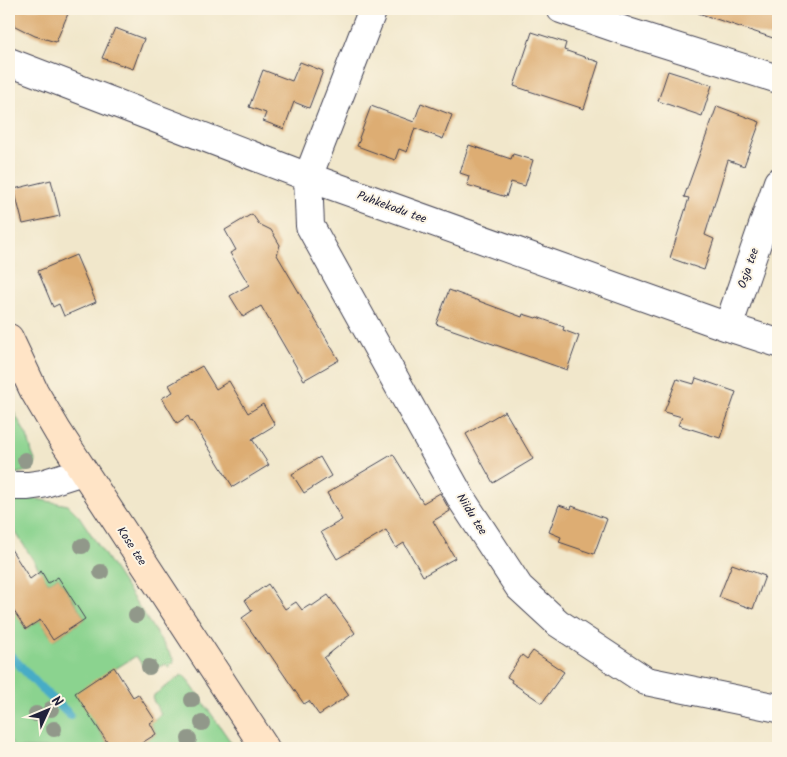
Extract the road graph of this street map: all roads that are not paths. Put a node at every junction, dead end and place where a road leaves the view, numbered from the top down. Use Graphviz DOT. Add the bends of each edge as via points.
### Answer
graph roads {
  1 [pos="373,9"];
  2 [pos="561,9"];
  3 [pos="9,62"];
  4 [pos="778,79"];
  5 [pos="308,177"];
  6 [pos="778,182"];
  7 [pos="728,327"];
  8 [pos="9,338"];
  9 [pos="778,343"];
  10 [pos="83,471"];
  11 [pos="9,486"];
  12 [pos="778,708"];
  13 [pos="265,748"];
  1 -- 5 [label="street"];
  2 -- 4 [label="street"];
  3 -- 5 [label="street, Puhkekodu tee"];
  5 -- 7 [label="street, Puhkekodu tee"];
  5 -- 12 [label="street, Niidu tee" via="310,226 462,500 519,588 558,623 646,681"];
  6 -- 7 [label="street, Osja tee"];
  7 -- 9 [label="street, Puhkekodu tee"];
  8 -- 10 [label="main road, Kose tee" via="34,391"];
  10 -- 11 [label="street" via="42,484"];
  10 -- 13 [label="main road, Kose tee"];
}
